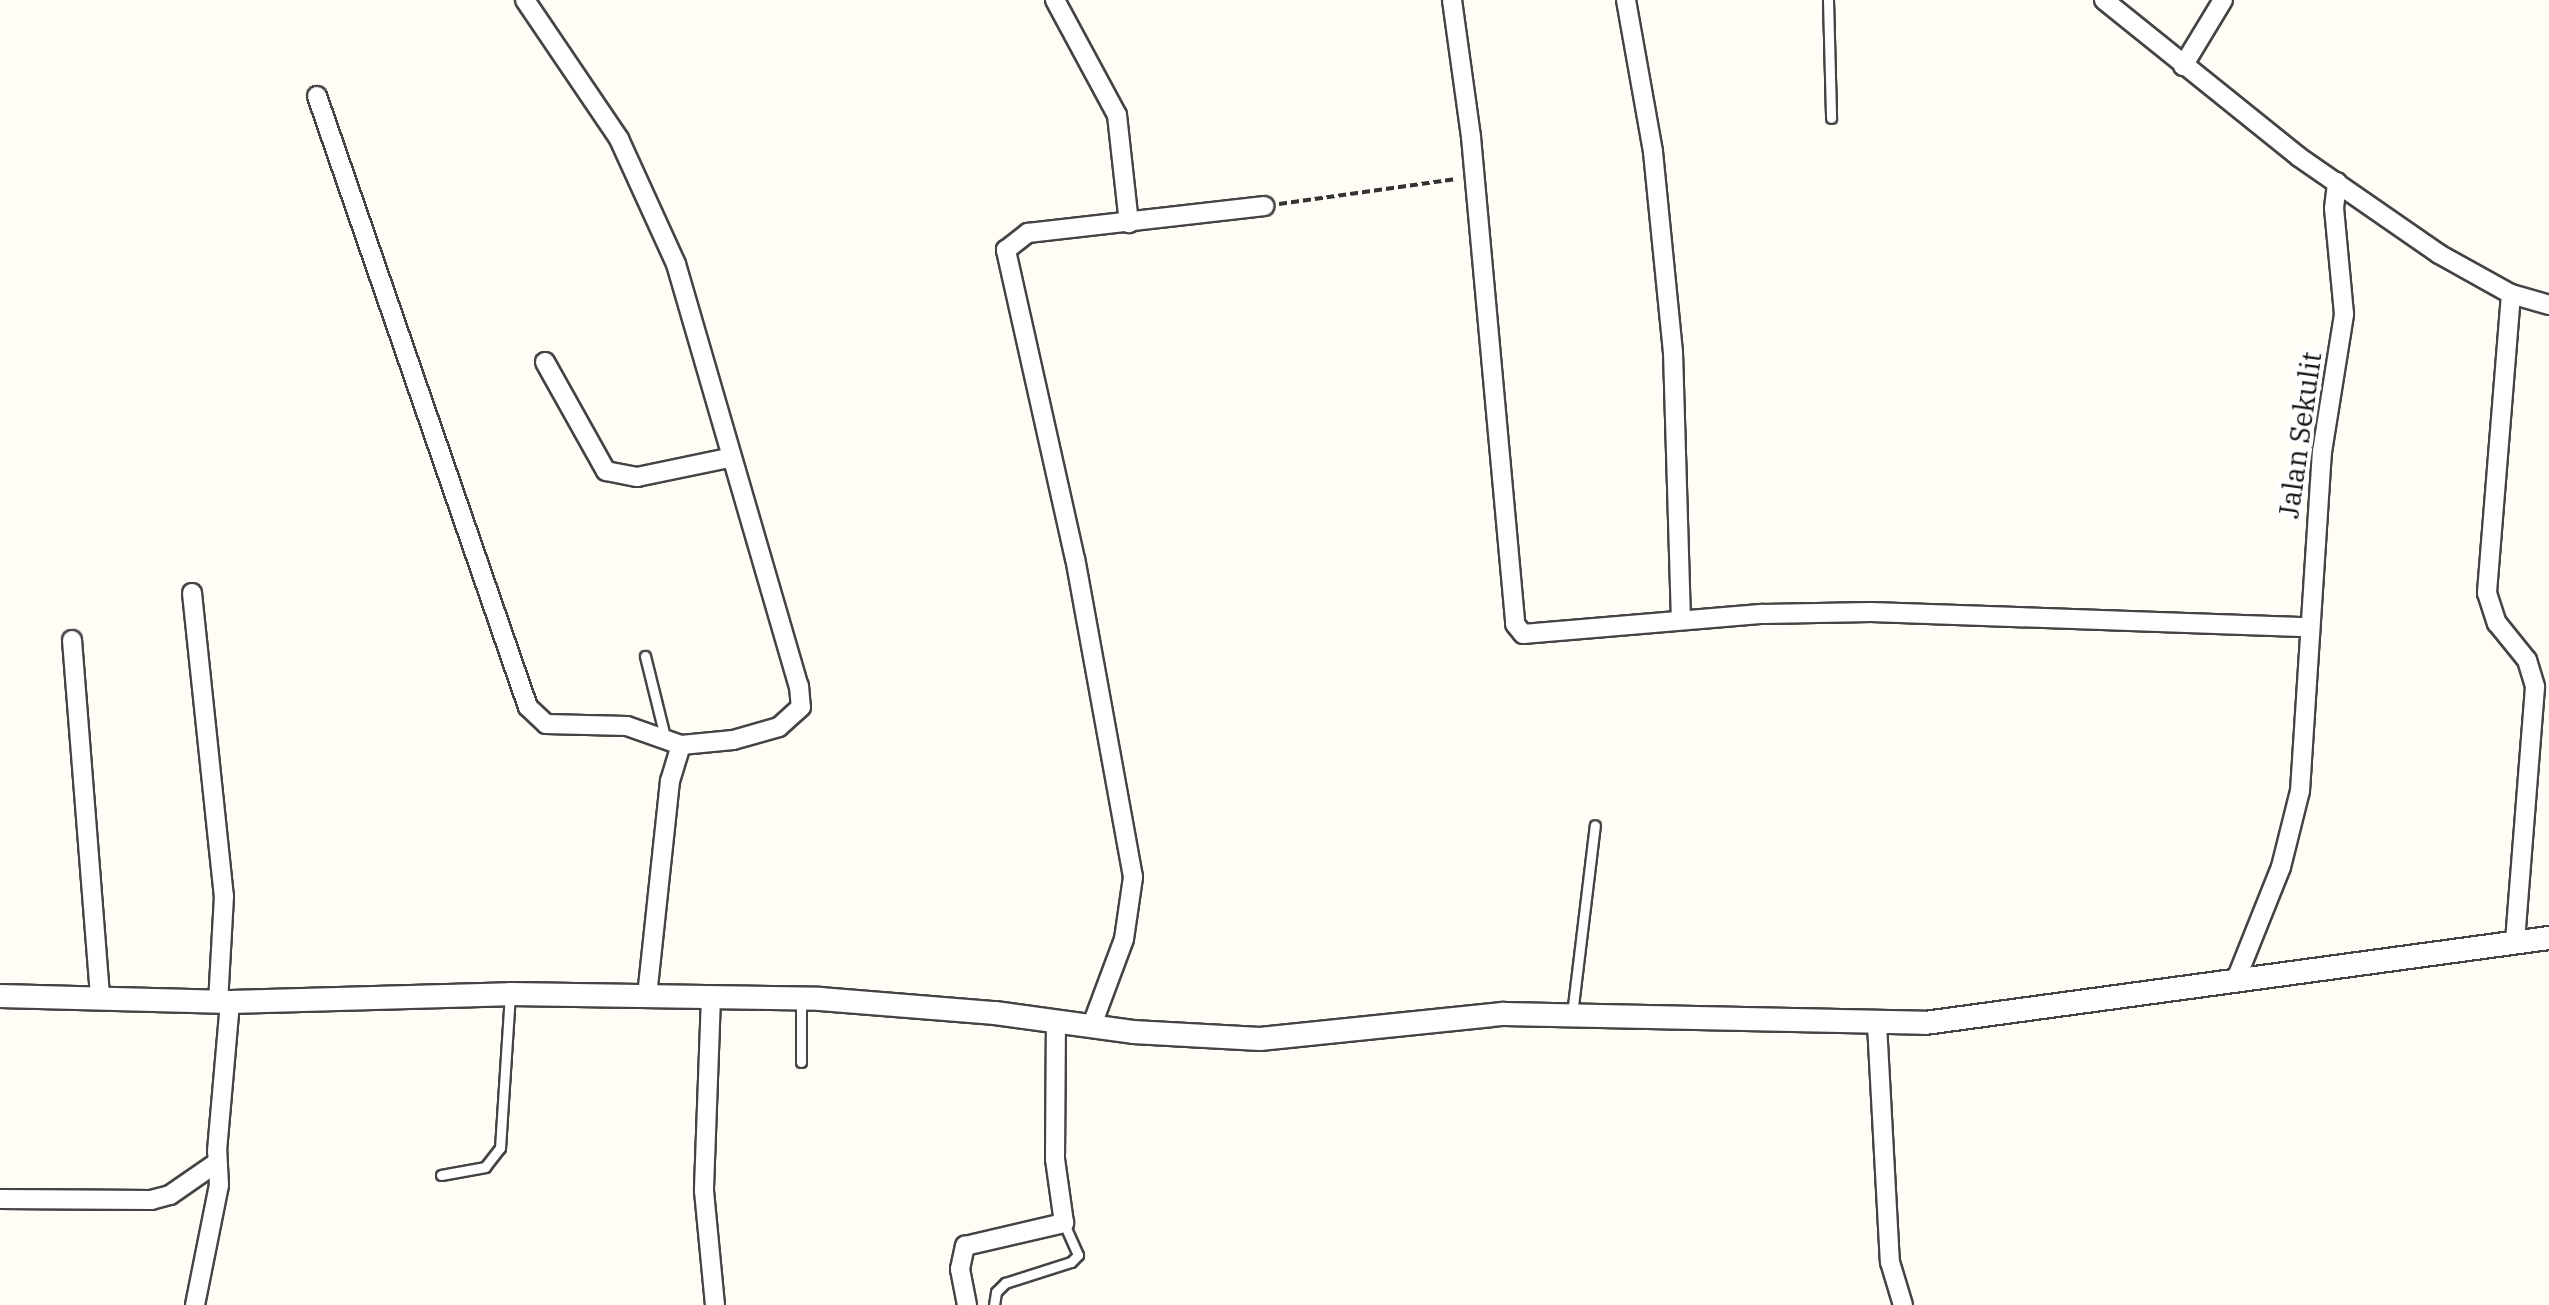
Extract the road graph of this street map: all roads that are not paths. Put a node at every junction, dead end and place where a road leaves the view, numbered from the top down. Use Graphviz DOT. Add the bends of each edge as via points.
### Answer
graph roads {
  1 [pos="525,0"];
  2 [pos="1055,0"];
  3 [pos="1452,0"];
  4 [pos="1626,0"];
  5 [pos="1828,0"];
  6 [pos="2104,0"];
  7 [pos="2223,0"];
  8 [pos="2183,66"];
  9 [pos="317,96"];
  10 [pos="1831,118"];
  11 [pos="2337,182"];
  12 [pos="1264,206"];
  13 [pos="1129,223"];
  14 [pos="2511,294"];
  15 [pos="2549,305"];
  16 [pos="545,362"];
  17 [pos="729,458"];
  18 [pos="192,593"];
  19 [pos="1681,620"];
  20 [pos="2308,627"];
  21 [pos="72,640"];
  22 [pos="645,656"];
  23 [pos="673,741"];
  24 [pos="1595,825"];
  25 [pos="2549,938"];
  26 [pos="2515,943"];
  27 [pos="2235,982"];
  28 [pos="510,994"];
  29 [pos="0,996"];
  30 [pos="647,997"];
  31 [pos="711,997"];
  32 [pos="100,999"];
  33 [pos="801,999"];
  34 [pos="224,1002"];
  35 [pos="1572,1014"];
  36 [pos="1056,1021"];
  37 [pos="1877,1024"];
  38 [pos="1092,1025"];
  39 [pos="801,1062"];
  40 [pos="216,1163"];
  41 [pos="441,1175"];
  42 [pos="0,1199"];
  43 [pos="1064,1223"];
  44 [pos="195,1305"];
  45 [pos="715,1305"];
  46 [pos="967,1305"];
  47 [pos="994,1305"];
  48 [pos="1903,1305"];
  1 -- 17 [label="street" via="603,113 660,224 676,264"];
  2 -- 13 [label="street" via="1117,115"];
  3 -- 19 [label="street" via="1515,624 1523,634"];
  4 -- 19 [label="street" via="1653,152 1673,352"];
  5 -- 10 [label="lane"];
  6 -- 8 [label="street"];
  7 -- 8 [label="street"];
  8 -- 11 [label="street"];
  9 -- 23 [label="street" via="528,707 546,724 627,726"];
  11 -- 14 [label="street" via="2451,261"];
  11 -- 20 [label="street, Jalan Sekulit" via="2334,208 2344,314 2322,452"];
  12 -- 13 [label="street"];
  13 -- 38 [label="street" via="1028,233 1006,250 1075,559 1133,877 1124,939"];
  14 -- 15 [label="street"];
  14 -- 26 [label="street" via="2487,593 2497,623 2527,660 2535,687"];
  16 -- 17 [label="street" via="606,471 637,477"];
  17 -- 23 [label="street" via="793,661 801,707 764,735"];
  18 -- 34 [label="street" via="224,896"];
  19 -- 20 [label="street" via="1871,612"];
  20 -- 27 [label="street, Jalan Sekulit" via="2296,815"];
  21 -- 32 [label="street"];
  22 -- 23 [label="lane"];
  23 -- 30 [label="street"];
  24 -- 35 [label="lane"];
  25 -- 26 [label="street"];
  26 -- 27 [label="street"];
  27 -- 37 [label="street" via="1988,1016"];
  28 -- 30 [label="street"];
  28 -- 34 [label="street"];
  28 -- 41 [label="lane" via="500,1148 485,1167"];
  29 -- 32 [label="street"];
  30 -- 31 [label="street"];
  31 -- 33 [label="street"];
  31 -- 45 [label="street" via="704,1191"];
  32 -- 34 [label="street"];
  33 -- 36 [label="street"];
  33 -- 39 [label="lane"];
  34 -- 40 [label="street"];
  35 -- 37 [label="street"];
  35 -- 38 [label="street" via="1477,1016 1260,1039"];
  36 -- 38 [label="street"];
  36 -- 43 [label="street" via="1055,1159"];
  37 -- 48 [label="street" via="1890,1262"];
  40 -- 42 [label="street" via="170,1195 151,1200"];
  40 -- 44 [label="street" via="213,1231"];
  43 -- 46 [label="street" via="965,1246 960,1269"];
  43 -- 47 [label="lane" via="1078,1255 1071,1262 1005,1283 996,1292"];
}
